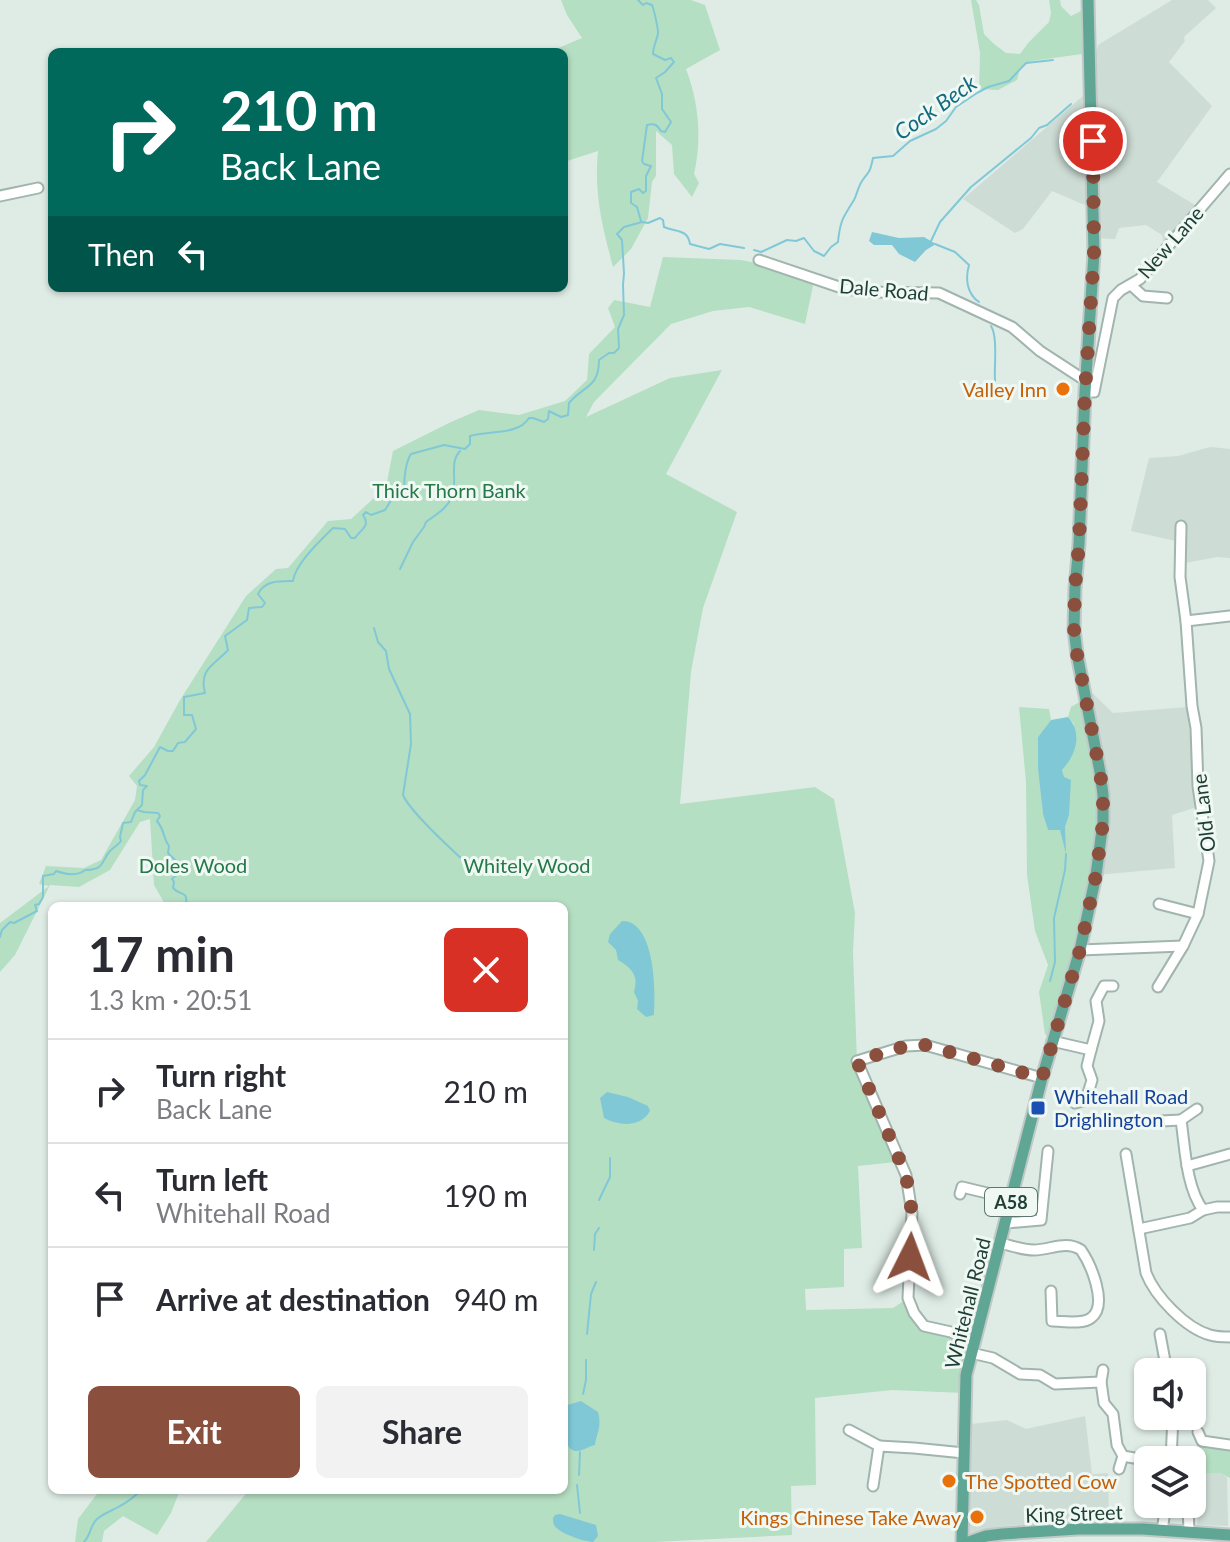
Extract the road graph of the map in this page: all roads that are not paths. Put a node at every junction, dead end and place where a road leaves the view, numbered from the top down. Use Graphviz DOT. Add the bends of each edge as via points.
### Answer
graph roads {
  1 [pos="1088,0"];
  2 [pos="1230,174"];
  3 [pos="38,188"];
  4 [pos="0,196"];
  5 [pos="759,260"];
  6 [pos="1131,285"];
  7 [pos="1167,298"];
  8 [pos="1085,386"];
  9 [pos="1181,526"];
  10 [pos="1230,616"];
  11 [pos="1186,621"];
  12 [pos="1159,904"];
  13 [pos="1198,914"];
  14 [pos="1183,946"];
  15 [pos="1080,950"];
  16 [pos="1113,986"];
  17 [pos="1158,987"];
  18 [pos="1052,1041"];
  19 [pos="1091,1050"];
  20 [pos="1042,1078"];
  21 [pos="1075,1103"];
  22 [pos="1197,1109"];
  23 [pos="1181,1120"];
  24 [pos="1161,1121"];
  25 [pos="1048,1151"];
  26 [pos="1126,1154"];
  27 [pos="1230,1154"];
  28 [pos="1187,1166"];
  29 [pos="962,1187"];
  30 [pos="1012,1199"];
  31 [pos="1230,1207"];
  32 [pos="1203,1210"];
  33 [pos="1006,1223"];
  34 [pos="1139,1229"];
  35 [pos="1001,1243"];
  36 [pos="1051,1291"];
  37 [pos="1160,1334"];
  38 [pos="1230,1337"];
  39 [pos="972,1348"];
  40 [pos="1164,1358"];
  41 [pos="1103,1370"];
  42 [pos="1101,1382"];
  43 [pos="849,1430"];
  44 [pos="1198,1432"];
  45 [pos="1230,1445"];
  46 [pos="879,1446"];
  47 [pos="964,1453"];
  48 [pos="1123,1456"];
  49 [pos="1134,1458"];
  50 [pos="1119,1469"];
  51 [pos="873,1486"];
  52 [pos="1164,1518"];
  53 [pos="1188,1518"];
  54 [pos="1162,1531"];
  55 [pos="1189,1532"];
  56 [pos="1230,1535"];
  57 [pos="1057,1536"];
  58 [pos="962,1542"];
  59 [pos="969,1542"];
  1 -- 8 [label="main road, Whitehall Road / A58" via="1094,253"];
  2 -- 6 [label="street, New Lane"];
  3 -- 4 [label="street"];
  5 -- 8 [label="street, Dale Road" via="845,289 939,293 1012,327"];
  6 -- 7 [label="street" via="1143,296"];
  6 -- 8 [label="street, New Lane" via="1113,298 1094,392"];
  8 -- 15 [label="main road, Whitehall Road / A58" via="1074,629 1100,772 1103,822"];
  9 -- 11 [label="street, Old Lane"];
  10 -- 11 [label="street"];
  11 -- 13 [label="street, Old Lane" via="1209,861"];
  12 -- 13 [label="street"];
  13 -- 14 [label="street, Old Lane"];
  14 -- 15 [label="street"];
  14 -- 17 [label="street, Old Lane"];
  15 -- 18 [label="main road, Whitehall Road / A58"];
  16 -- 19 [label="street" via="1104,986 1096,1001 1099,1021"];
  18 -- 19 [label="street"];
  18 -- 20 [label="main road, Whitehall Road / A58"];
  19 -- 21 [label="street" via="1086,1100"];
  20 -- 30 [label="main road, Whitehall Road / A58"];
  20 -- 39 [label="street" via="925,1045 857,1061 906,1175 912,1213 908,1298 914,1313 924,1326 951,1332"];
  22 -- 23 [label="street"];
  23 -- 24 [label="street"];
  23 -- 28 [label="street"];
  25 -- 33 [label="street, Whitehall Road" via="1041,1220"];
  26 -- 34 [label="street"];
  27 -- 28 [label="street"];
  28 -- 32 [label="street"];
  29 -- 30 [label="street"];
  30 -- 33 [label="main road, Whitehall Road / A58"];
  31 -- 32 [label="street"];
  32 -- 34 [label="street"];
  33 -- 35 [label="main road, Whitehall Road / A58"];
  34 -- 38 [label="street" via="1151,1286 1200,1330"];
  35 -- 36 [label="street" via="1035,1250 1066,1245 1081,1250 1098,1291 1095,1314 1081,1321 1052,1321"];
  35 -- 39 [label="main road, Whitehall Road / A58"];
  37 -- 40 [label="street"];
  39 -- 42 [label="street" via="1020,1374 1040,1375 1055,1384"];
  39 -- 47 [label="main road, Whitehall Road / A58" via="964,1393"];
  41 -- 42 [label="street"];
  42 -- 48 [label="street"];
  43 -- 46 [label="street"];
  44 -- 45 [label="street" via="1202,1441"];
  46 -- 47 [label="street"];
  46 -- 51 [label="street"];
  47 -- 58 [label="main road"];
  48 -- 49 [label="street"];
  48 -- 50 [label="street"];
  52 -- 54 [label="street"];
  53 -- 55 [label="street"];
  54 -- 55 [label="main road, King Street"];
  54 -- 57 [label="main road, King Street"];
  55 -- 56 [label="main road, King Street"];
  57 -- 59 [label="main road, King Street" via="1002,1534"];
}
